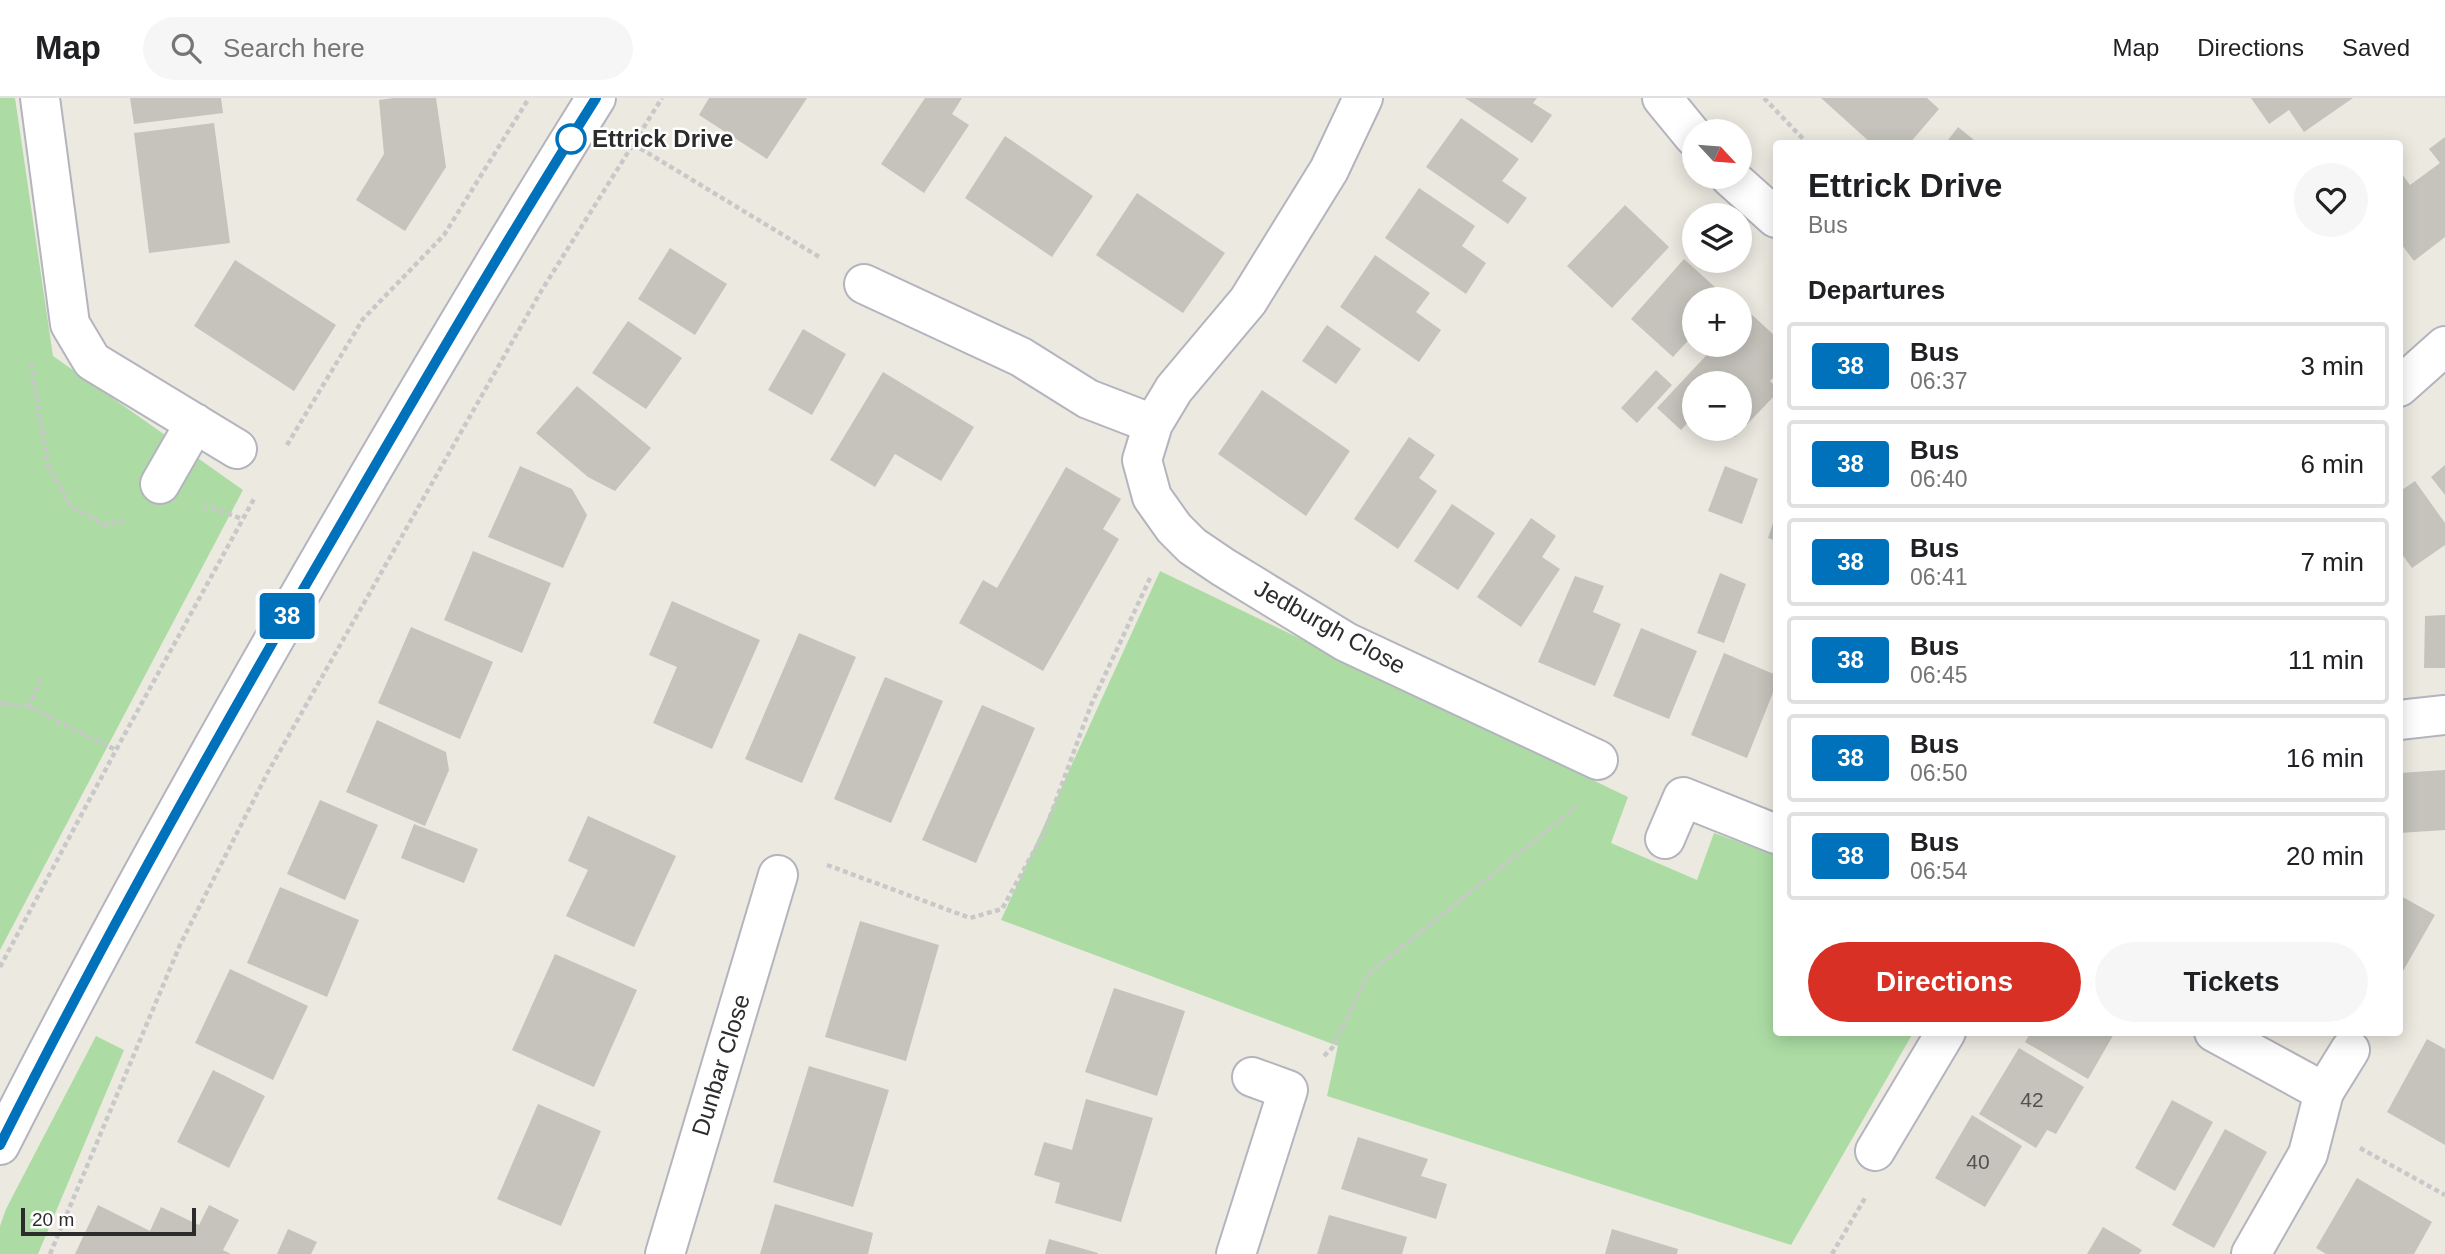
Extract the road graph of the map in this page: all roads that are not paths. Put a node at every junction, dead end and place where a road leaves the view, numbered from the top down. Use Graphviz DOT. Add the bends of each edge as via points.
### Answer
graph roads {
  1 [pos="40,98"];
  2 [pos="596,98"];
  3 [pos="1363,98"];
  4 [pos="1662,98"];
  5 [pos="1682,122"];
  6 [pos="1743,189"];
  7 [pos="1773,215"];
  8 [pos="864,284"];
  9 [pos="2445,346"];
  10 [pos="2403,383"];
  11 [pos="195,424"];
  12 [pos="1153,424"];
  13 [pos="237,449"];
  14 [pos="160,484"];
  15 [pos="2445,715"];
  16 [pos="2403,720"];
  17 [pos="1598,760"];
  18 [pos="1773,833"];
  19 [pos="1665,839"];
  20 [pos="778,875"];
  21 [pos="1945,1036"];
  22 [pos="2221,1036"];
  23 [pos="2350,1050"];
  24 [pos="1252,1077"];
  25 [pos="2324,1092"];
  26 [pos="0,1145"];
  27 [pos="1875,1151"];
  28 [pos="665,1254"];
  29 [pos="1236,1254"];
  30 [pos="2251,1254"];
  1 -- 11 [label="street" via="70,324 92,361"];
  2 -- 26 [label="street" via="492,265 261,662 61,1024"];
  3 -- 12 [label="street, Jedburgh Close" via="1329,170 1248,301 1174,389"];
  4 -- 5 [label="street"];
  6 -- 7 [label="street"];
  8 -- 12 [label="street" via="1021,357 1088,399"];
  9 -- 10 [label="street"];
  11 -- 13 [label="street"];
  11 -- 14 [label="street"];
  12 -- 17 [label="street, Jedburgh Close" via="1142,460 1152,497 1192,546 1346,642"];
  15 -- 16 [label="street"];
  18 -- 19 [label="street" via="1683,797"];
  20 -- 28 [label="street, Dunbar Close"];
  21 -- 27 [label="street"];
  22 -- 25 [label="street"];
  23 -- 25 [label="street"];
  24 -- 29 [label="street" via="1288,1090"];
  25 -- 30 [label="street" via="2308,1154"];
}
